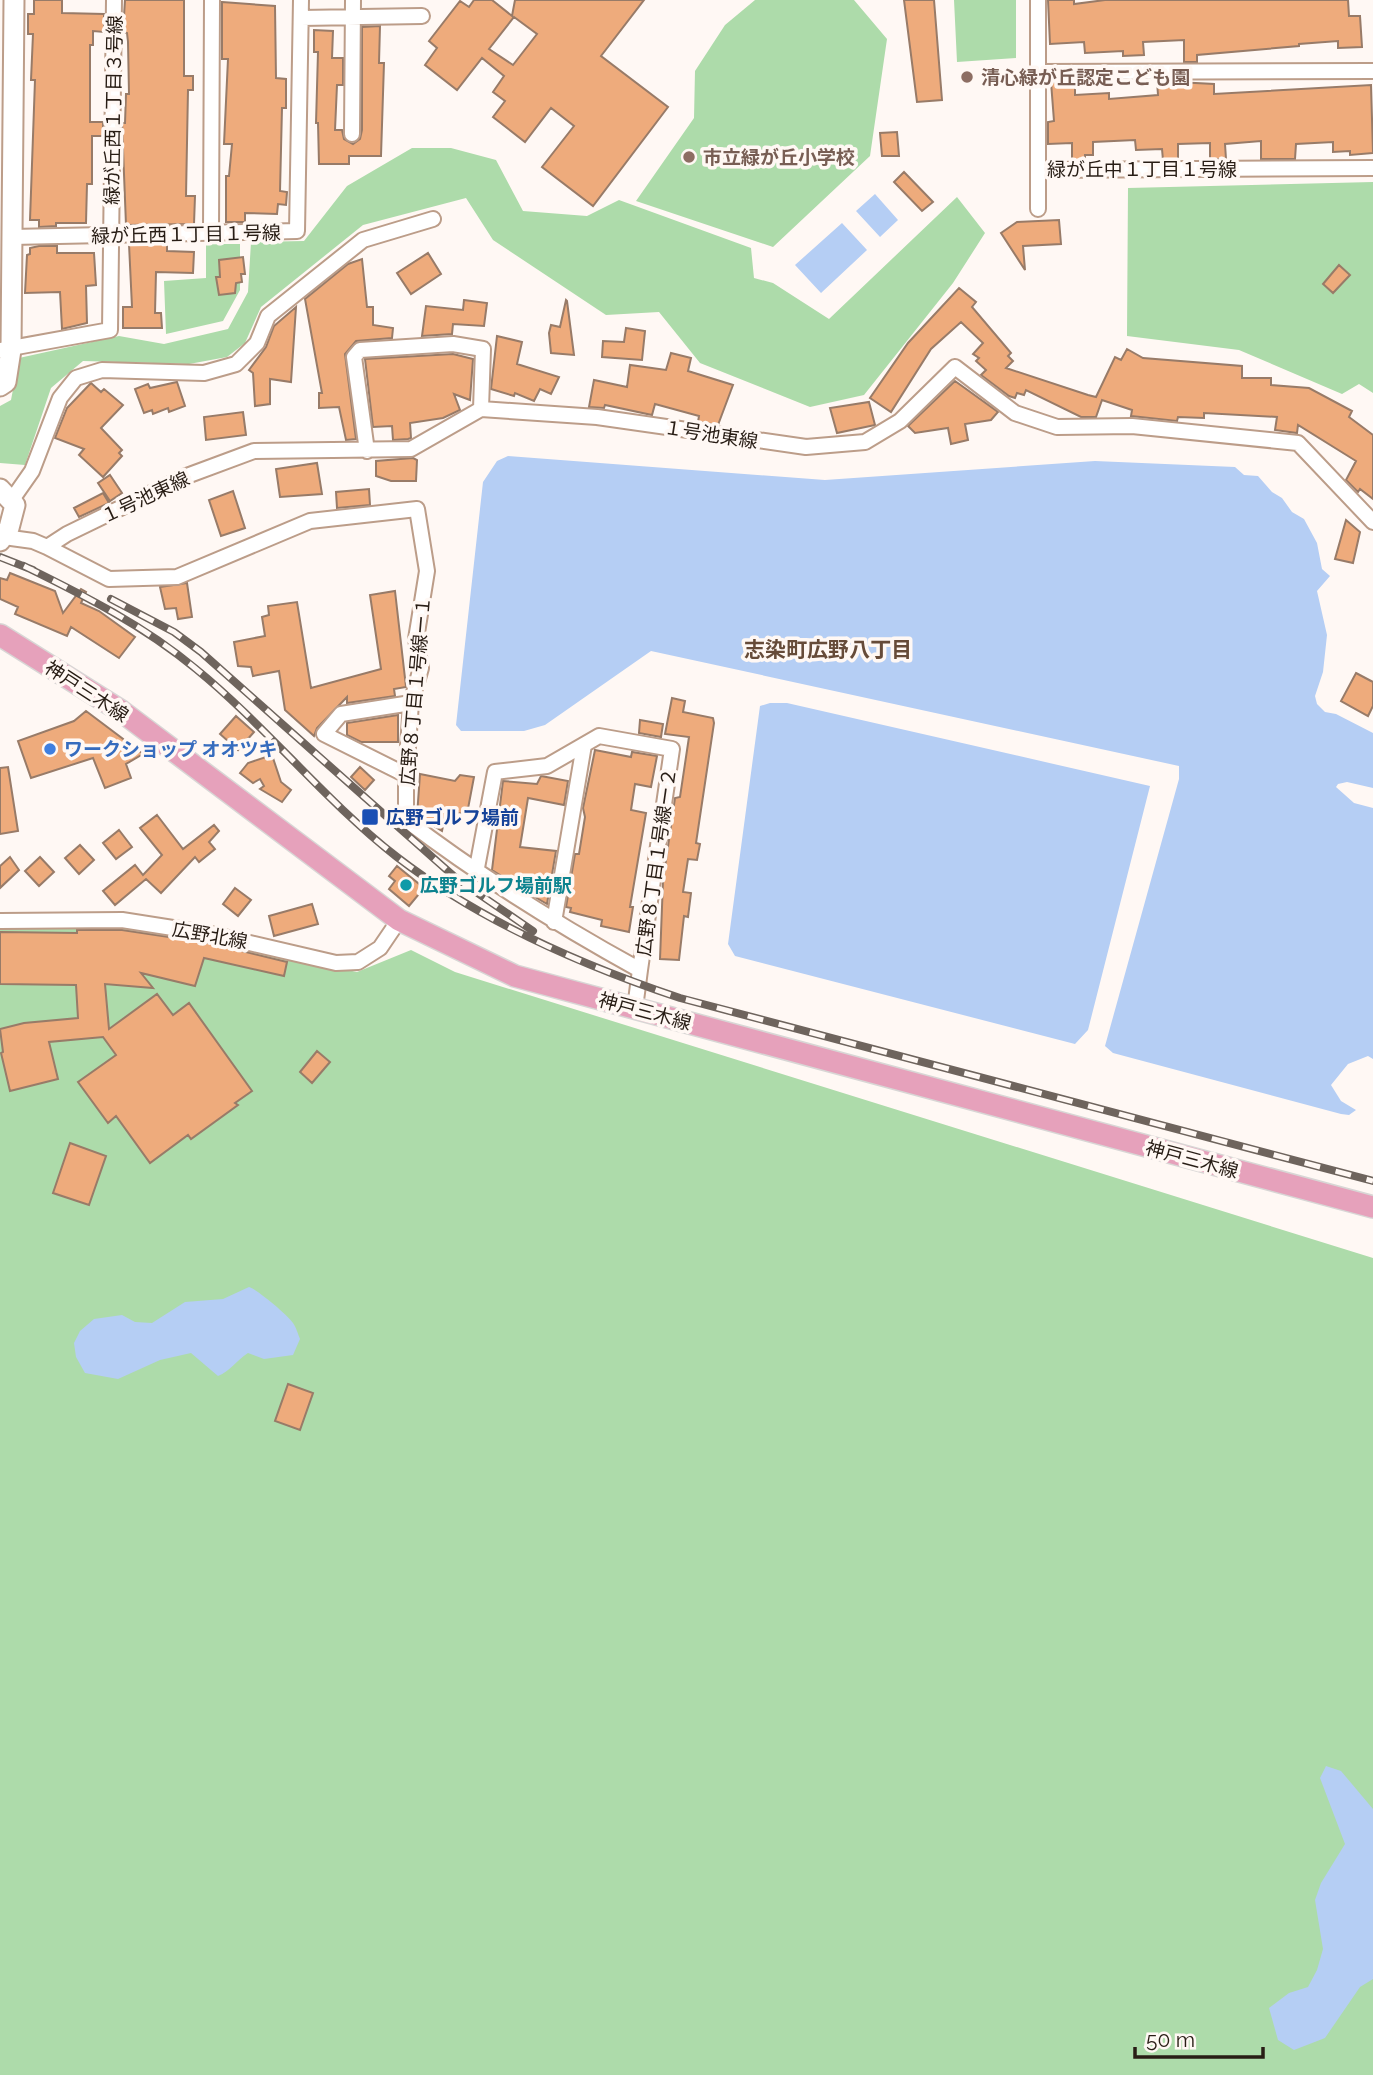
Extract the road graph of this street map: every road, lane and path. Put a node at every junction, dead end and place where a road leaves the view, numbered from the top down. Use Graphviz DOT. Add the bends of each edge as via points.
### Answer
graph roads {
  1 [pos="14,0"];
  2 [pos="114,0"];
  3 [pos="212,0"];
  4 [pos="301,0"];
  5 [pos="353,0"];
  6 [pos="1038,0"];
  7 [pos="422,16"];
  8 [pos="353,17"];
  9 [pos="301,18"];
  10 [pos="1373,71"];
  11 [pos="1039,72"];
  12 [pos="352,134"];
  13 [pos="1373,168"];
  14 [pos="1038,170"];
  15 [pos="1038,209"];
  16 [pos="433,219"];
  17 [pos="211,233"];
  18 [pos="111,236"];
  19 [pos="12,237"];
  20 [pos="6,350"];
  21 [pos="0,386"];
  22 [pos="481,409"];
  23 [pos="367,451"];
  24 [pos="5,495"];
  25 [pos="1373,522"];
  26 [pos="2,539"];
  27 [pos="47,547"];
  28 [pos="0,635"];
  29 [pos="411,703"];
  30 [pos="584,745"];
  31 [pos="405,775"];
  32 [pos="476,873"];
  33 [pos="399,920"];
  34 [pos="0,921"];
  35 [pos="554,922"];
  36 [pos="640,970"];
  37 [pos="635,1009"];
  38 [pos="1373,1207"];
  1 -- 19 [label="street"];
  2 -- 18 [label="street, 緑が丘西１丁目３号線"];
  3 -- 17 [label="street"];
  4 -- 9 [label="street, 緑が丘西１丁目１号線"];
  5 -- 8 [label="street"];
  6 -- 11 [label="street, 緑が丘中１丁目１号線"];
  7 -- 8 [label="street"];
  8 -- 9 [label="street"];
  8 -- 12 [label="street"];
  9 -- 17 [label="street, 緑が丘西１丁目１号線" via="297,231"];
  10 -- 11 [label="street"];
  11 -- 14 [label="street, 緑が丘中１丁目１号線"];
  13 -- 14 [label="street, 緑が丘中１丁目１号線"];
  14 -- 15 [label="street"];
  16 -- 24 [label="street" via="363,240 268,316 257,342 236,365 204,373 103,370 76,378 60,398 32,471"];
  17 -- 18 [label="street, 緑が丘西１丁目１号線"];
  18 -- 19 [label="street, 緑が丘西１丁目１号線"];
  18 -- 20 [label="street, 緑が丘西１丁目３号線" via="110,330"];
  19 -- 20 [label="street"];
  20 -- 21 [label="street" via="6,382"];
  22 -- 23 [label="street, １号池東線" via="411,449"];
  22 -- 23 [label="street" via="483,349 453,344 360,350 354,357"];
  22 -- 25 [label="street, １号池東線" via="597,417 806,447 864,442 901,422 956,368 1015,413 1057,427 1132,426 1298,443"];
  23 -- 27 [label="street, １号池東線" via="254,451 184,477"];
  24 -- 26 [label="street" via="15,505"];
  26 -- 27 [label="street"];
  27 -- 29 [label="street, 広野８丁目１号線ー１" via="109,579 177,578 310,521 417,509 428,571 416,639 421,668"];
  28 -- 33 [label="main road, 神戸三木線" via="121,711"];
  29 -- 31 [label="street, 広野８丁目１号線ー１"];
  29 -- 31 [label="street" via="341,714 324,734"];
  30 -- 32 [label="street, 広野８丁目１号線ー２" via="547,766 495,772"];
  30 -- 35 [label="street"];
  30 -- 36 [label="street, 広野８丁目１号線ー２" via="599,736 672,749"];
  31 -- 32 [label="street, 広野８丁目１号線ー１" via="407,820"];
  32 -- 35 [label="street, 広野８丁目１号線ー１"];
  33 -- 34 [label="street, 広野北線" via="380,948 358,962 336,962 211,933 122,920"];
  33 -- 37 [label="main road, 神戸三木線" via="515,976"];
  35 -- 36 [label="street, 広野８丁目１号線ー１"];
  36 -- 37 [label="street"];
  37 -- 38 [label="main road, 神戸三木線"];
}
